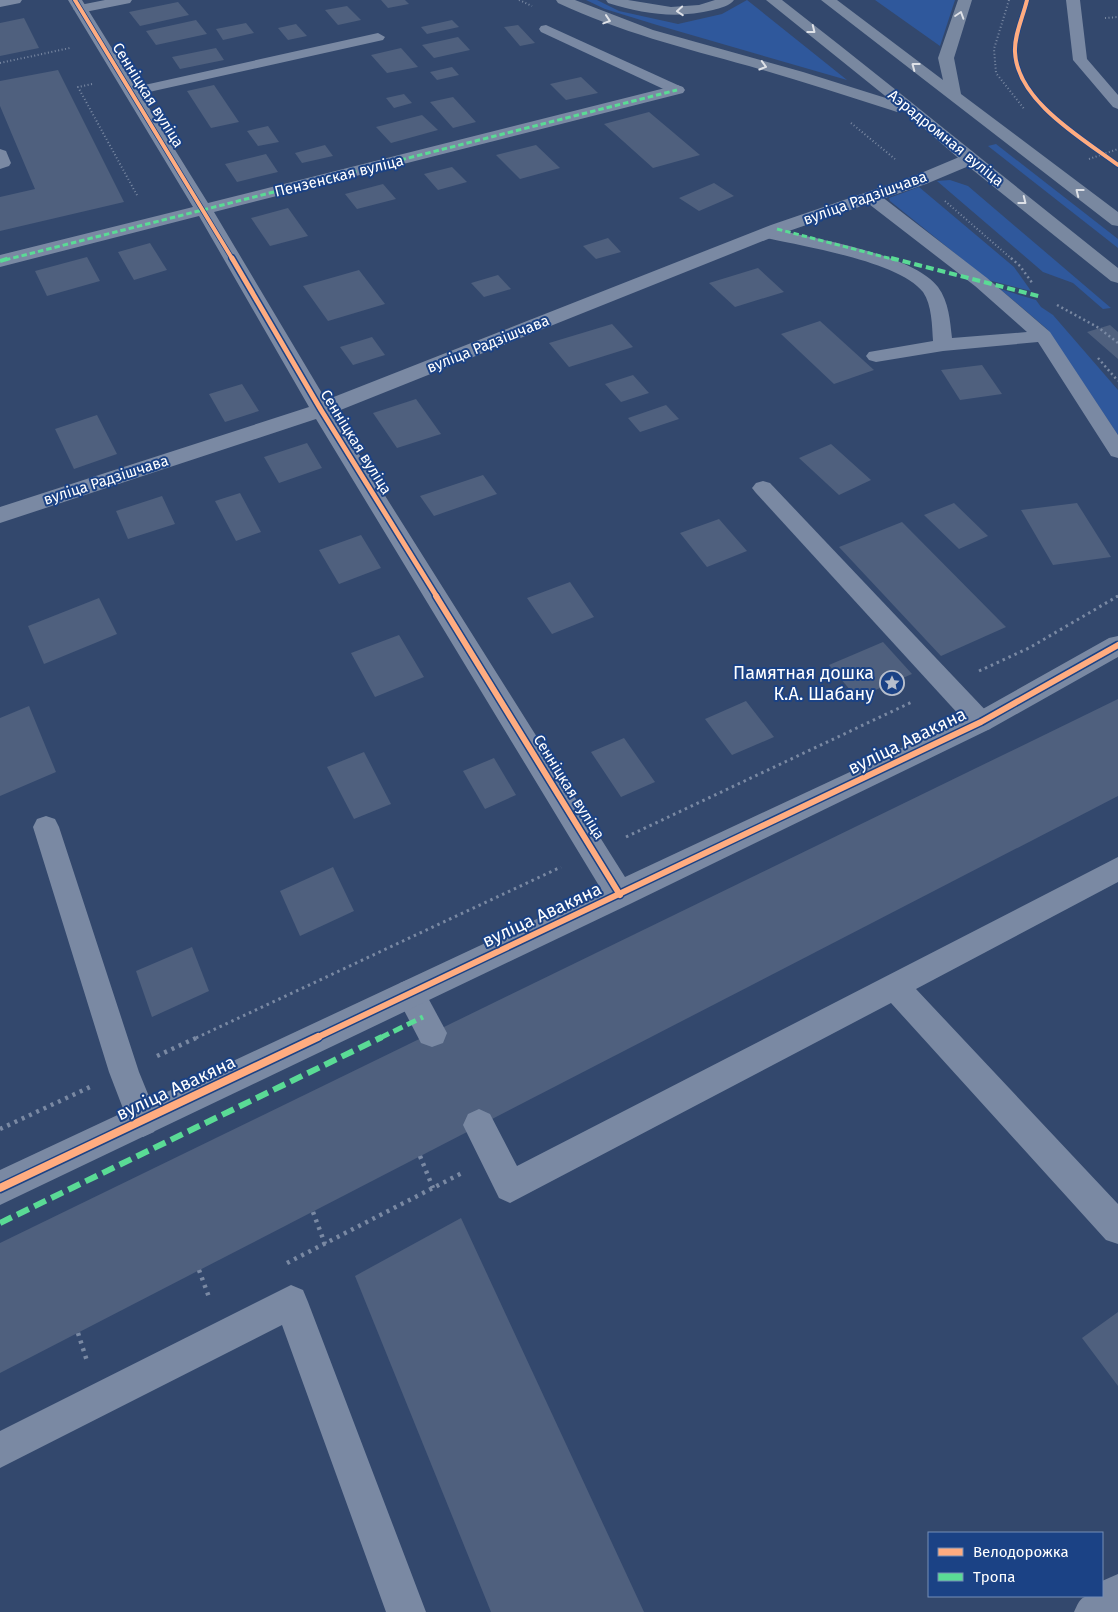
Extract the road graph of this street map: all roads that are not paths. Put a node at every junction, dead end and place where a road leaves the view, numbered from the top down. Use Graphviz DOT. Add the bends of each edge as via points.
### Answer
graph roads {
  1 [pos="15,0"];
  2 [pos="125,0"];
  3 [pos="563,0"];
  4 [pos="613,0"];
  5 [pos="727,0"];
  6 [pos="773,0"];
  7 [pos="828,0"];
  8 [pos="965,0"];
  9 [pos="1074,0"];
  10 [pos="0,3"];
  11 [pos="78,4"];
  12 [pos="546,29"];
  13 [pos="378,37"];
  14 [pos="677,90"];
  15 [pos="131,92"];
  16 [pos="954,96"];
  17 [pos="1118,104"];
  18 [pos="918,114"];
  19 [pos="0,154"];
  20 [pos="970,159"];
  21 [pos="0,164"];
  22 [pos="871,197"];
  23 [pos="204,210"];
  24 [pos="1118,221"];
  25 [pos="768,233"];
  26 [pos="0,261"];
  27 [pos="1118,276"];
  28 [pos="1043,336"];
  29 [pos="943,345"];
  30 [pos="876,356"];
  31 [pos="321,410"];
  32 [pos="1118,451"];
  33 [pos="763,488"];
  34 [pos="0,515"];
  35 [pos="1118,645"];
  36 [pos="981,722"];
  37 [pos="46,827"];
  38 [pos="1118,869"];
  39 [pos="620,895"];
  40 [pos="895,986"];
  41 [pos="410,993"];
  42 [pos="432,1033"];
  43 [pos="143,1121"];
  44 [pos="480,1126"];
  45 [pos="0,1188"];
  46 [pos="1118,1228"];
  47 [pos="0,1450"];
  48 [pos="1118,1593"];
  49 [pos="406,1612"];
  50 [pos="1094,1612"];
  1 -- 10 [label="lane"];
  2 -- 11 [label="lane"];
  3 -- 18 [label="main road, one-way" via="595,16 848,90"];
  5 -- 4 [label="main road, one-way" via="712,7 680,12 660,11"];
  6 -- 18 [label="main road, Аэрадромная вуліца, one-way"];
  16 -- 7 [label="main road, one-way"];
  16 -- 8 [label="main road, one-way" via="946,58"];
  9 -- 17 [label="lane" via="1080,60"];
  11 -- 15 [label="street, Сенніцкая вуліца"];
  12 -- 14 [label="lane"];
  13 -- 15 [label="lane"];
  14 -- 23 [label="street, Пензенская вуліца"];
  15 -- 23 [label="street, Сенніцкая вуліца"];
  24 -- 16 [label="main road, one-way"];
  18 -- 20 [label="main road, Аэрадромная вуліца"];
  19 -- 21 [label="lane" via="4,163"];
  20 -- 22 [label="street, вуліца Радзішчава"];
  20 -- 27 [label="main road, Аэрадромная вуліца, one-way"];
  22 -- 25 [label="street, вуліца Радзішчава"];
  22 -- 28 [label="lane" via="981,282"];
  23 -- 26 [label="street, Пензенская вуліца"];
  23 -- 31 [label="street, Сенніцкая вуліца"];
  25 -- 29 [label="lane" via="857,255 909,272 930,288 938,308"];
  25 -- 31 [label="street, вуліца Радзішчава"];
  28 -- 29 [label="lane"];
  28 -- 32 [label="lane"];
  29 -- 30 [label="lane"];
  31 -- 34 [label="street, вуліца Радзішчава"];
  31 -- 39 [label="street, Сенніцкая вуліца"];
  33 -- 36 [label="lane"];
  35 -- 36 [label="street, вуліца Авакяна"];
  36 -- 39 [label="street, вуліца Авакяна"];
  37 -- 43 [label="lane" via="124,1072"];
  38 -- 40 [label="lane"];
  39 -- 41 [label="street, вуліца Авакяна"];
  40 -- 44 [label="lane" via="510,1187"];
  40 -- 46 [label="lane"];
  41 -- 42 [label="lane"];
  41 -- 43 [label="street, вуліца Авакяна"];
  43 -- 45 [label="street, вуліца Авакяна"];
  47 -- 49 [label="lane" via="291,1302"];
  48 -- 50 [label="lane"];
}
